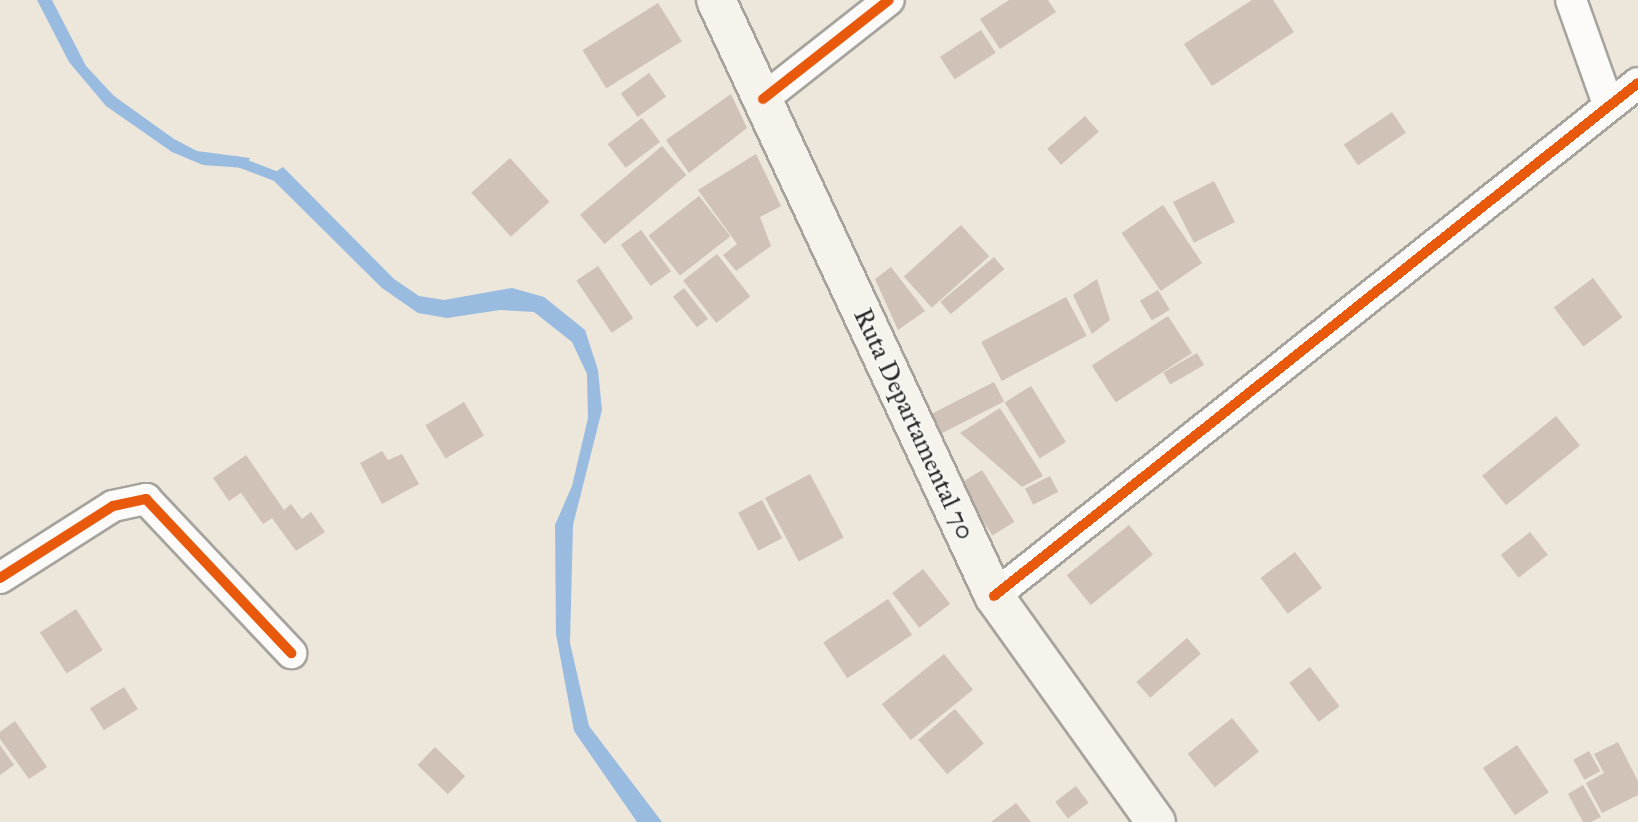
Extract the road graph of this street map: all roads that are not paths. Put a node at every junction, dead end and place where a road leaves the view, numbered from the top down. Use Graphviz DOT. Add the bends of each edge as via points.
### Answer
graph roads {
  1 [pos="716,0"];
  2 [pos="889,0"];
  3 [pos="1571,0"];
  4 [pos="1638,83"];
  5 [pos="764,99"];
  6 [pos="1608,104"];
  7 [pos="0,578"];
  8 [pos="995,596"];
  9 [pos="292,653"];
  10 [pos="1156,822"];
  1 -- 5 [label="main road, Ruta Departamental 70"];
  2 -- 5 [label="street"];
  3 -- 6 [label="street"];
  4 -- 6 [label="street"];
  5 -- 8 [label="main road, Ruta Departamental 70"];
  6 -- 8 [label="street"];
  7 -- 9 [label="street" via="113,506 146,499"];
  8 -- 10 [label="main road, Ruta Departamental 70"];
}
